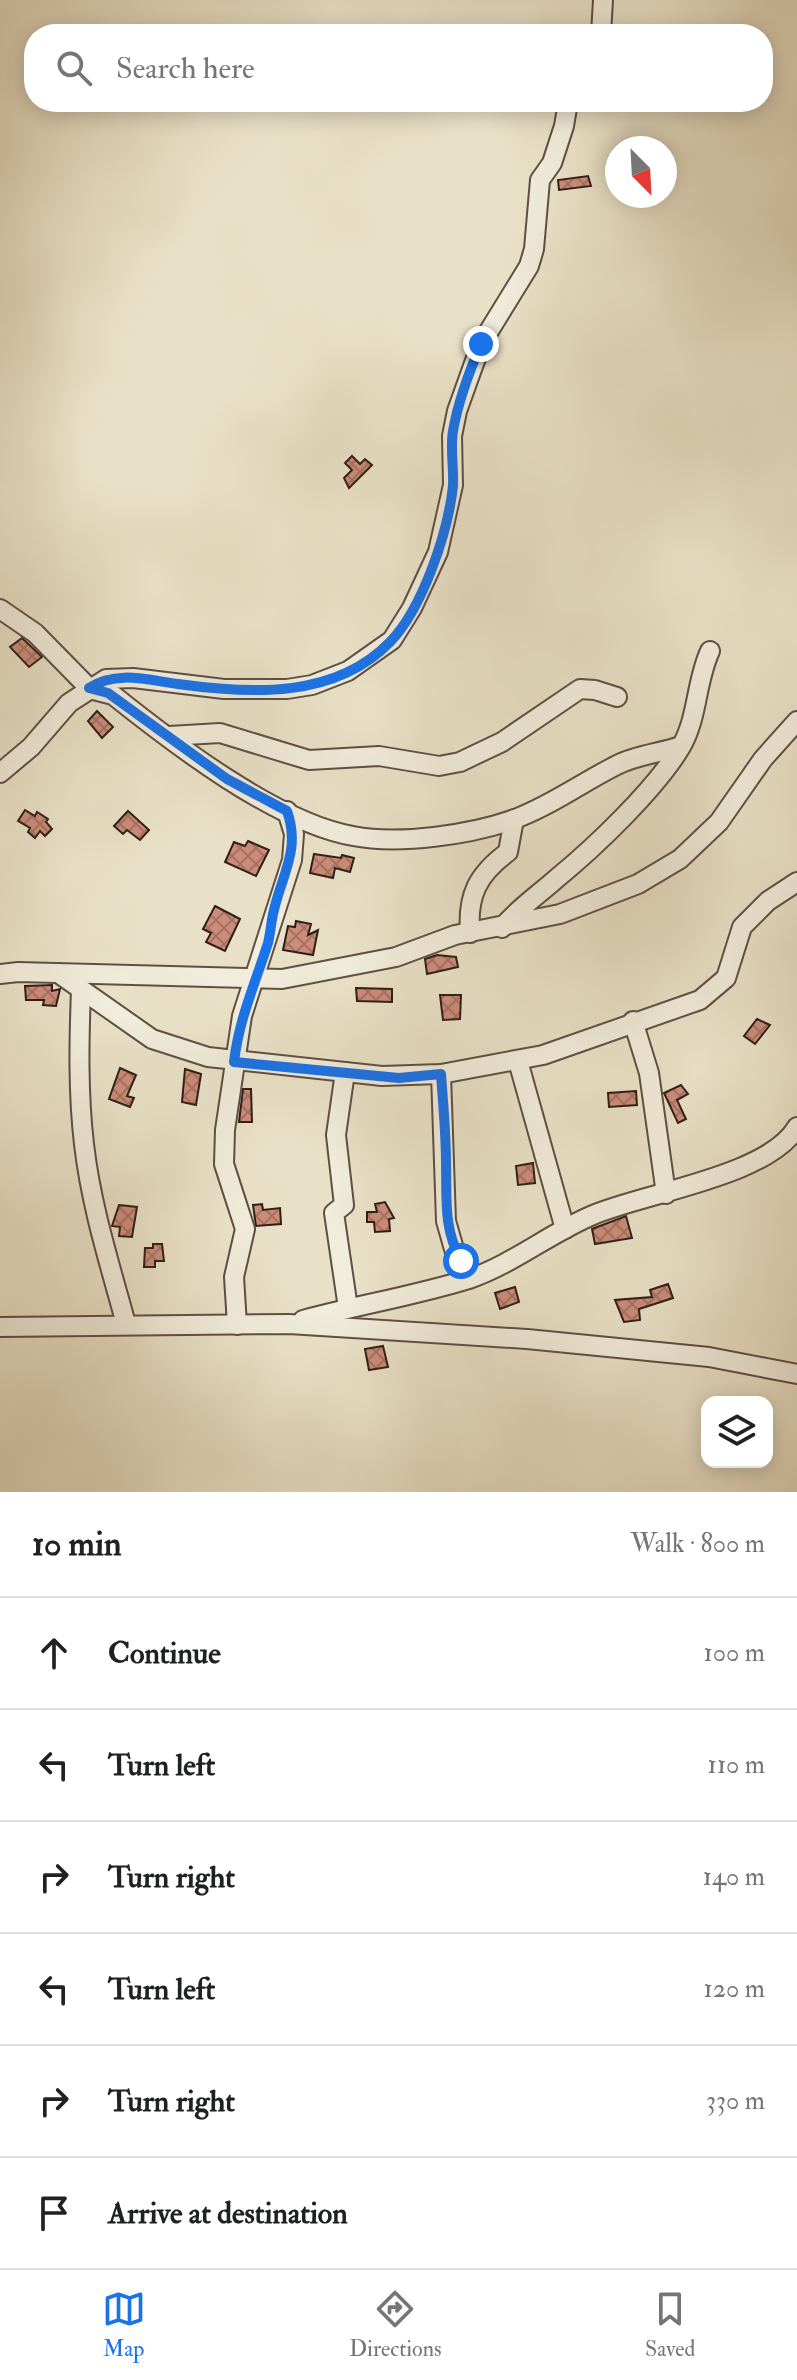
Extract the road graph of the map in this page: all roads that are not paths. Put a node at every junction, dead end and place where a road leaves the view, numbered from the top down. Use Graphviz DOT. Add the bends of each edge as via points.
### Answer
graph roads {
  1 [pos="603,0"];
  2 [pos="602,24"];
  3 [pos="566,112"];
  4 [pos="0,609"];
  5 [pos="710,651"];
  6 [pos="89,688"];
  7 [pos="617,697"];
  8 [pos="797,721"];
  9 [pos="169,736"];
  10 [pos="681,746"];
  11 [pos="0,773"];
  12 [pos="287,811"];
  13 [pos="514,819"];
  14 [pos="797,882"];
  15 [pos="502,928"];
  16 [pos="470,933"];
  17 [pos="58,973"];
  18 [pos="0,974"];
  19 [pos="253,980"];
  20 [pos="81,990"];
  21 [pos="633,1021"];
  22 [pos="518,1061"];
  23 [pos="234,1062"];
  24 [pos="345,1072"];
  25 [pos="441,1074"];
  26 [pos="797,1127"];
  27 [pos="666,1194"];
  28 [pos="565,1229"];
  29 [pos="473,1277"];
  30 [pos="348,1308"];
  31 [pos="126,1324"];
  32 [pos="289,1324"];
  33 [pos="237,1325"];
  34 [pos="0,1327"];
  35 [pos="797,1374"];
  1 -- 2 [label="street"];
  3 -- 6 [label="street" via="551,164 540,180 529,266 481,344 457,411 453,485 438,552 392,640 348,671 287,689 224,689 133,678 106,679"];
  4 -- 6 [label="street" via="35,633"];
  5 -- 10 [label="street" via="692,724"];
  6 -- 9 [label="street" via="108,693"];
  6 -- 11 [label="street" via="57,713 31,747"];
  7 -- 9 [label="street" via="580,689 502,742 439,766 379,756 309,760 220,733"];
  8 -- 15 [label="street" via="719,822 663,872 560,914"];
  9 -- 12 [label="street" via="227,779"];
  10 -- 13 [label="street" via="620,763"];
  10 -- 15 [label="street" via="651,786"];
  12 -- 13 [label="street" via="335,832 385,840"];
  12 -- 19 [label="street" via="294,834 292,860"];
  13 -- 16 [label="street" via="508,852 487,867 473,890"];
  14 -- 21 [label="street" via="742,927 719,987 690,1004"];
  15 -- 16 [label="street"];
  16 -- 19 [label="street" via="396,957 313,975"];
  17 -- 18 [label="street"];
  17 -- 19 [label="street"];
  17 -- 20 [label="street"];
  19 -- 23 [label="street"];
  20 -- 23 [label="street" via="152,1039"];
  20 -- 31 [label="street" via="84,1147 97,1220"];
  21 -- 22 [label="street"];
  21 -- 27 [label="street" via="649,1073"];
  22 -- 25 [label="street"];
  22 -- 28 [label="street"];
  23 -- 24 [label="street"];
  23 -- 33 [label="street" via="224,1146 227,1176 245,1229 234,1277"];
  24 -- 25 [label="street" via="399,1078"];
  24 -- 30 [label="street" via="336,1135 344,1205 334,1214"];
  25 -- 29 [label="street" via="446,1221 454,1249"];
  26 -- 27 [label="street" via="758,1159"];
  27 -- 28 [label="street" via="606,1210"];
  28 -- 29 [label="street"];
  29 -- 30 [label="street"];
  30 -- 32 [label="street"];
  31 -- 33 [label="street"];
  31 -- 34 [label="street"];
  32 -- 33 [label="street"];
  32 -- 35 [label="street" via="527,1339 709,1357"];
}
